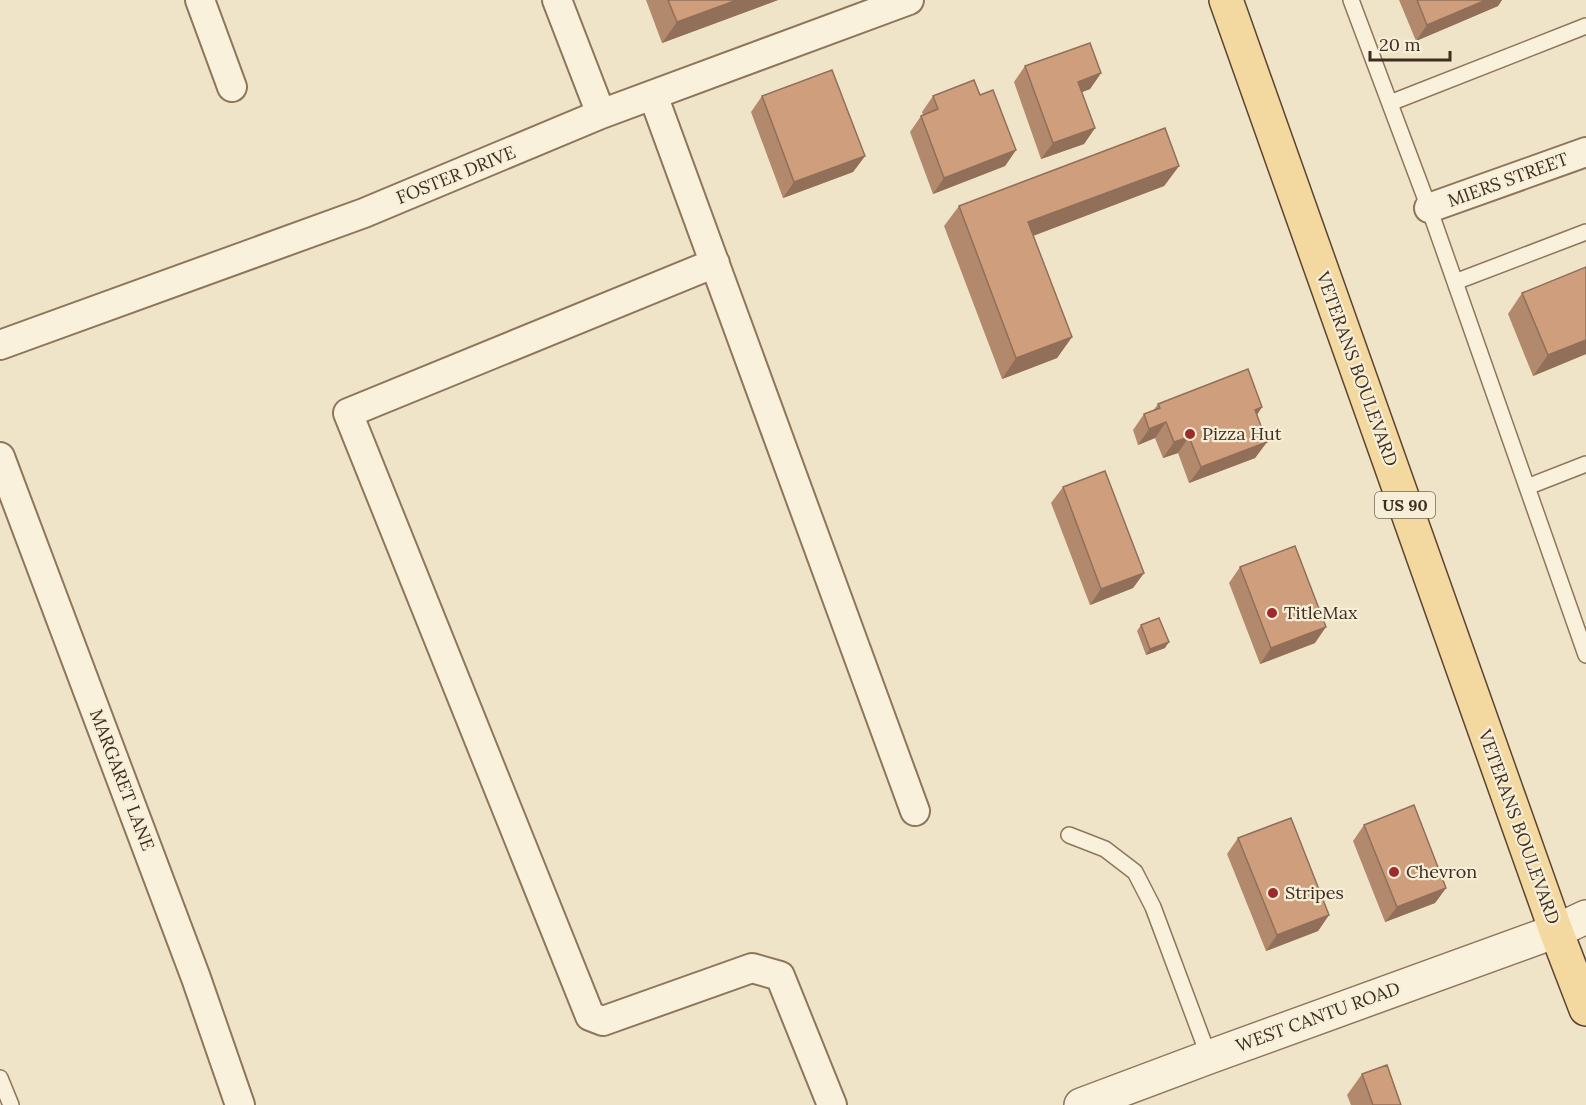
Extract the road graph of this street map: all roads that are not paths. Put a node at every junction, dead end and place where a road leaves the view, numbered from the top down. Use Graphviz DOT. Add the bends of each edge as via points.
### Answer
graph roads {
  1 [pos="200,0"];
  2 [pos="557,0"];
  3 [pos="909,0"];
  4 [pos="1226,0"];
  5 [pos="1351,0"];
  6 [pos="1586,26"];
  7 [pos="232,87"];
  8 [pos="653,95"];
  9 [pos="1390,103"];
  10 [pos="601,114"];
  11 [pos="1586,152"];
  12 [pos="1430,208"];
  13 [pos="1586,232"];
  14 [pos="715,263"];
  15 [pos="1455,282"];
  16 [pos="0,345"];
  17 [pos="0,457"];
  18 [pos="1586,464"];
  19 [pos="1527,487"];
  20 [pos="1586,655"];
  21 [pos="915,811"];
  22 [pos="1069,835"];
  23 [pos="1586,916"];
  24 [pos="1556,931"];
  25 [pos="1586,1009"];
  26 [pos="1209,1057"];
  27 [pos="0,1078"];
  28 [pos="11,1105"];
  29 [pos="240,1105"];
  30 [pos="831,1105"];
  31 [pos="1081,1105"];
  1 -- 7 [label="street"];
  2 -- 10 [label="street"];
  3 -- 8 [label="street, FOSTER DRIVE"];
  4 -- 24 [label="main road, VETERANS BOULEVARD / US 90"];
  5 -- 9 [label="lane"];
  6 -- 9 [label="lane"];
  8 -- 10 [label="street, FOSTER DRIVE"];
  8 -- 14 [label="street"];
  9 -- 12 [label="lane"];
  10 -- 16 [label="street, FOSTER DRIVE" via="364,213"];
  11 -- 12 [label="street, MIERS STREET"];
  12 -- 15 [label="lane"];
  13 -- 15 [label="lane"];
  14 -- 21 [label="street"];
  14 -- 30 [label="street" via="348,413 590,1016 603,1021 752,968 780,976"];
  15 -- 19 [label="lane"];
  17 -- 29 [label="street, MARGARET LANE" via="192,966"];
  18 -- 19 [label="lane"];
  19 -- 20 [label="lane"];
  22 -- 26 [label="lane" via="1106,849 1135,872 1153,907"];
  23 -- 24 [label="street, WEST CANTU ROAD"];
  24 -- 25 [label="main road, VETERANS BOULEVARD / US 90"];
  24 -- 26 [label="street, WEST CANTU ROAD"];
  26 -- 31 [label="street, WEST CANTU ROAD"];
  27 -- 28 [label="lane"];
}
